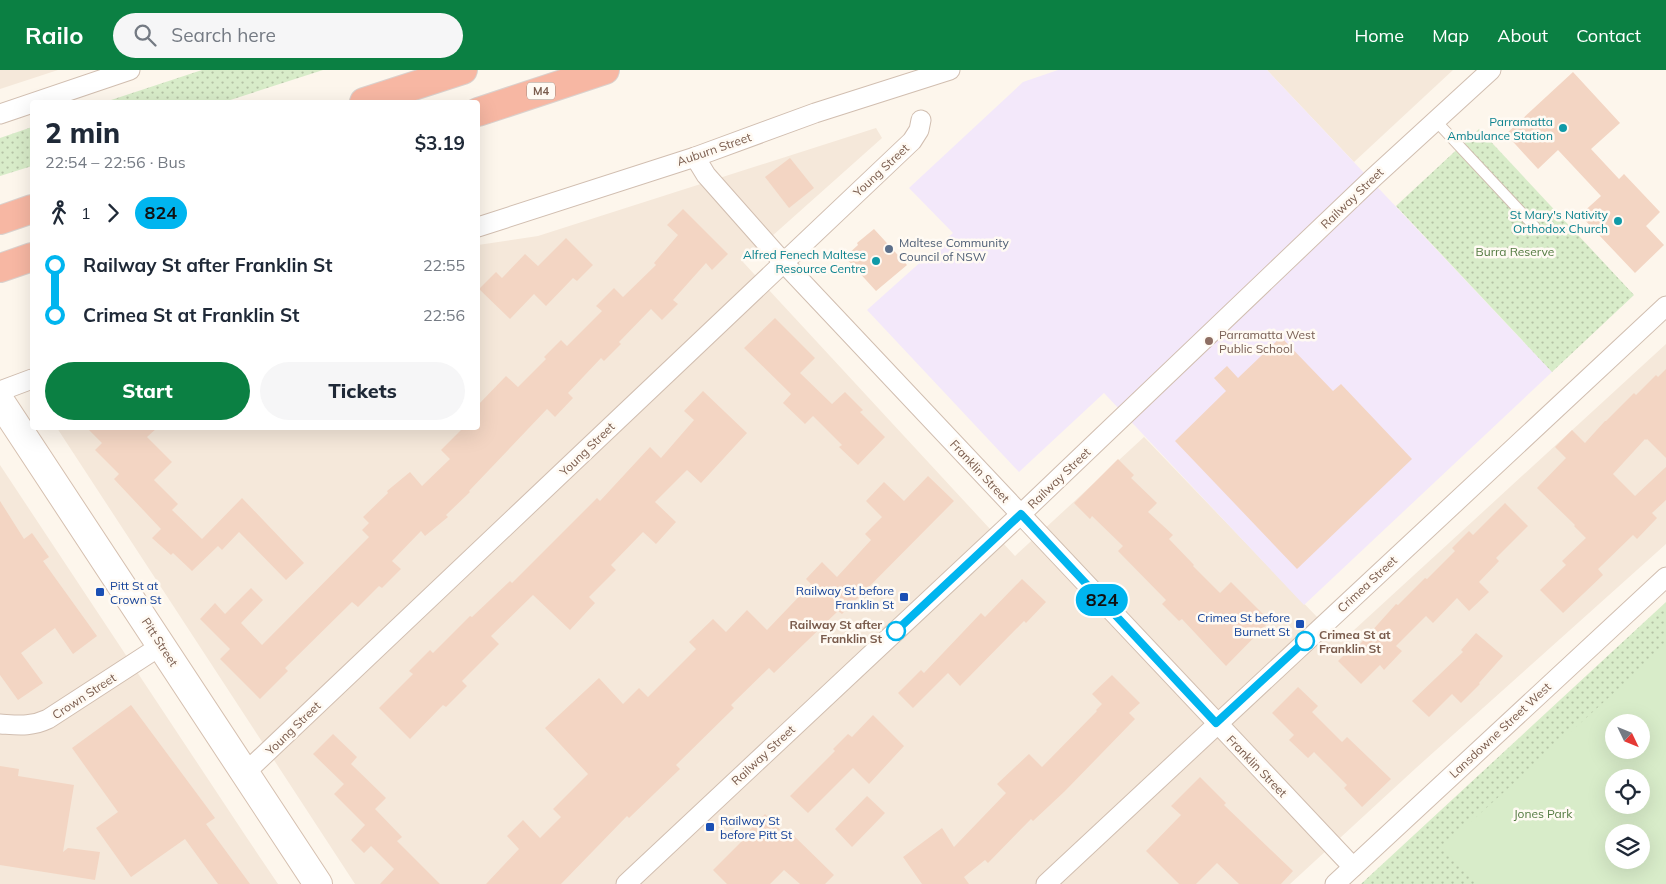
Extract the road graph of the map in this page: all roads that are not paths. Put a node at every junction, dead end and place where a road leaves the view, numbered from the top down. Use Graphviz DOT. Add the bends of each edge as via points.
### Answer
graph roads {
  1 [pos="130,70"];
  2 [pos="463,70"];
  3 [pos="605,70"];
  4 [pos="950,70"];
  5 [pos="1491,70"];
  6 [pos="95,75"];
  7 [pos="34,100"];
  8 [pos="370,100"];
  9 [pos="30,102"];
  10 [pos="480,111"];
  11 [pos="0,114"];
  12 [pos="921,120"];
  13 [pos="1436,120"];
  14 [pos="695,156"];
  15 [pos="30,210"];
  16 [pos="0,220"];
  17 [pos="480,226"];
  18 [pos="1534,227"];
  19 [pos="30,258"];
  20 [pos="783,262"];
  21 [pos="0,268"];
  22 [pos="1666,306"];
  23 [pos="30,380"];
  24 [pos="0,391"];
  25 [pos="0,402"];
  26 [pos="1021,514"];
  27 [pos="1666,577"];
  28 [pos="162,645"];
  29 [pos="1216,723"];
  30 [pos="0,724"];
  31 [pos="245,773"];
  32 [pos="1353,867"];
  33 [pos="318,884"];
  34 [pos="626,884"];
  35 [pos="1046,884"];
  36 [pos="1335,884"];
  1 -- 6 [label="street"];
  2 -- 8 [label="highway"];
  3 -- 10 [label="highway, M4"];
  4 -- 14 [label="street, Auburn Street"];
  5 -- 13 [label="street, Railway Street"];
  6 -- 7 [label="street"];
  9 -- 11 [label="street"];
  12 -- 20 [label="street, Young Street" via="912,141"];
  13 -- 18 [label="lane"];
  13 -- 26 [label="street, Railway Street"];
  14 -- 17 [label="street, Auburn Street"];
  14 -- 20 [label="street, Franklin Street" via="706,175"];
  15 -- 16 [label="highway"];
  19 -- 21 [label="highway"];
  20 -- 26 [label="street, Franklin Street"];
  20 -- 31 [label="street, Young Street"];
  22 -- 29 [label="street, Crimea Street"];
  23 -- 24 [label="street"];
  25 -- 28 [label="main road, Pitt Street"];
  26 -- 29 [label="street, Franklin Street"];
  26 -- 34 [label="street, Railway Street"];
  27 -- 32 [label="street, Lansdowne Street West"];
  28 -- 30 [label="street, Crown Street" via="36,725"];
  28 -- 31 [label="main road, Pitt Street"];
  29 -- 32 [label="street, Franklin Street"];
  29 -- 35 [label="street, Crimea Street"];
  31 -- 33 [label="main road, Pitt Street"];
  32 -- 36 [label="street, Lansdowne Street West"];
}
